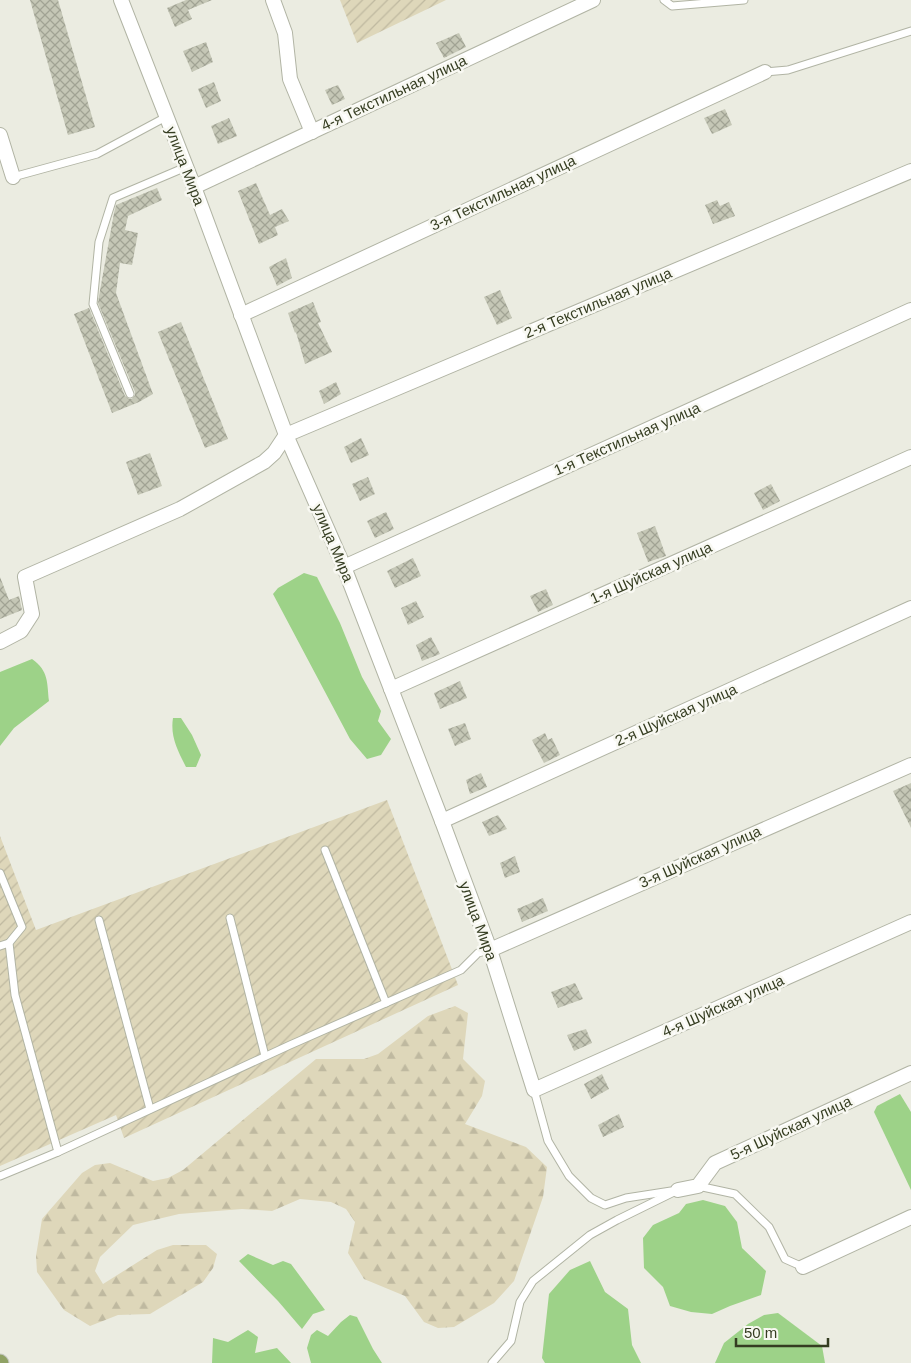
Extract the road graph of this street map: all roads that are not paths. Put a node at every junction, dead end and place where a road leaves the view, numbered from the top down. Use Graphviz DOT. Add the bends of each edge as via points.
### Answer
graph roads {
  1 [pos="121,0"];
  2 [pos="273,0"];
  3 [pos="593,0"];
  4 [pos="664,0"];
  5 [pos="744,0"];
  6 [pos="911,31"];
  7 [pos="766,72"];
  8 [pos="166,117"];
  9 [pos="312,132"];
  10 [pos="0,135"];
  11 [pos="186,167"];
  12 [pos="911,171"];
  13 [pos="12,177"];
  14 [pos="194,187"];
  15 [pos="911,310"];
  16 [pos="241,314"];
  17 [pos="130,394"];
  18 [pos="286,435"];
  19 [pos="911,457"];
  20 [pos="344,567"];
  21 [pos="911,608"];
  22 [pos="0,642"];
  23 [pos="391,689"];
  24 [pos="911,765"];
  25 [pos="442,821"];
  26 [pos="325,850"];
  27 [pos="0,873"];
  28 [pos="230,918"];
  29 [pos="99,920"];
  30 [pos="911,922"];
  31 [pos="9,943"];
  32 [pos="0,946"];
  33 [pos="490,950"];
  34 [pos="386,1003"];
  35 [pos="265,1056"];
  36 [pos="911,1072"];
  37 [pos="534,1090"];
  38 [pos="150,1109"];
  39 [pos="58,1152"];
  40 [pos="0,1176"];
  41 [pos="698,1186"];
  42 [pos="678,1190"];
  43 [pos="911,1217"];
  44 [pos="804,1267"];
  45 [pos="492,1363"];
  1 -- 8 [label="street, улица Мира"];
  2 -- 9 [label="street" via="285,33 290,79"];
  3 -- 9 [label="street, 4-я Текстильная улица"];
  4 -- 5 [label="lane" via="672,6"];
  6 -- 7 [label="lane" via="788,70"];
  7 -- 16 [label="street, 3-я Текстильная улица"];
  8 -- 11 [label="street, улица Мира"];
  8 -- 13 [label="lane" via="97,154"];
  9 -- 14 [label="street, 4-я Текстильная улица"];
  10 -- 13 [label="street"];
  11 -- 14 [label="street, улица Мира"];
  11 -- 17 [label="lane" via="113,198 99,242 93,304"];
  12 -- 18 [label="street, 2-я Текстильная улица"];
  14 -- 16 [label="street, улица Мира"];
  15 -- 20 [label="street, 1-я Текстильная улица"];
  16 -- 18 [label="street, улица Мира"];
  18 -- 20 [label="street, улица Мира"];
  18 -- 22 [label="street" via="264,462 180,509 25,577 32,614 20,631"];
  19 -- 23 [label="street, 1-я Шуйская улица"];
  20 -- 23 [label="street, улица Мира"];
  21 -- 25 [label="street, 2-я Шуйская улица"];
  23 -- 25 [label="street, улица Мира"];
  24 -- 33 [label="street, 3-я Шуйская улица"];
  25 -- 33 [label="street, улица Мира"];
  26 -- 34 [label="lane"];
  27 -- 31 [label="lane" via="22,927"];
  28 -- 35 [label="lane"];
  29 -- 38 [label="lane"];
  30 -- 37 [label="street, 4-я Шуйская улица"];
  31 -- 32 [label="lane"];
  31 -- 39 [label="lane" via="15,995"];
  33 -- 34 [label="lane" via="478,953 461,970"];
  33 -- 37 [label="street, улица Мира"];
  34 -- 35 [label="lane"];
  35 -- 38 [label="lane"];
  36 -- 41 [label="street, 5-я Шуйская улица" via="715,1163"];
  37 -- 42 [label="lane" via="548,1141 569,1176 591,1198 605,1205 626,1198"];
  38 -- 39 [label="lane"];
  39 -- 40 [label="lane"];
  41 -- 42 [label="street"];
  41 -- 44 [label="lane" via="735,1194 769,1227 784,1259"];
  42 -- 45 [label="lane" via="590,1235 533,1281 520,1302 511,1341"];
  43 -- 44 [label="street"];
}
